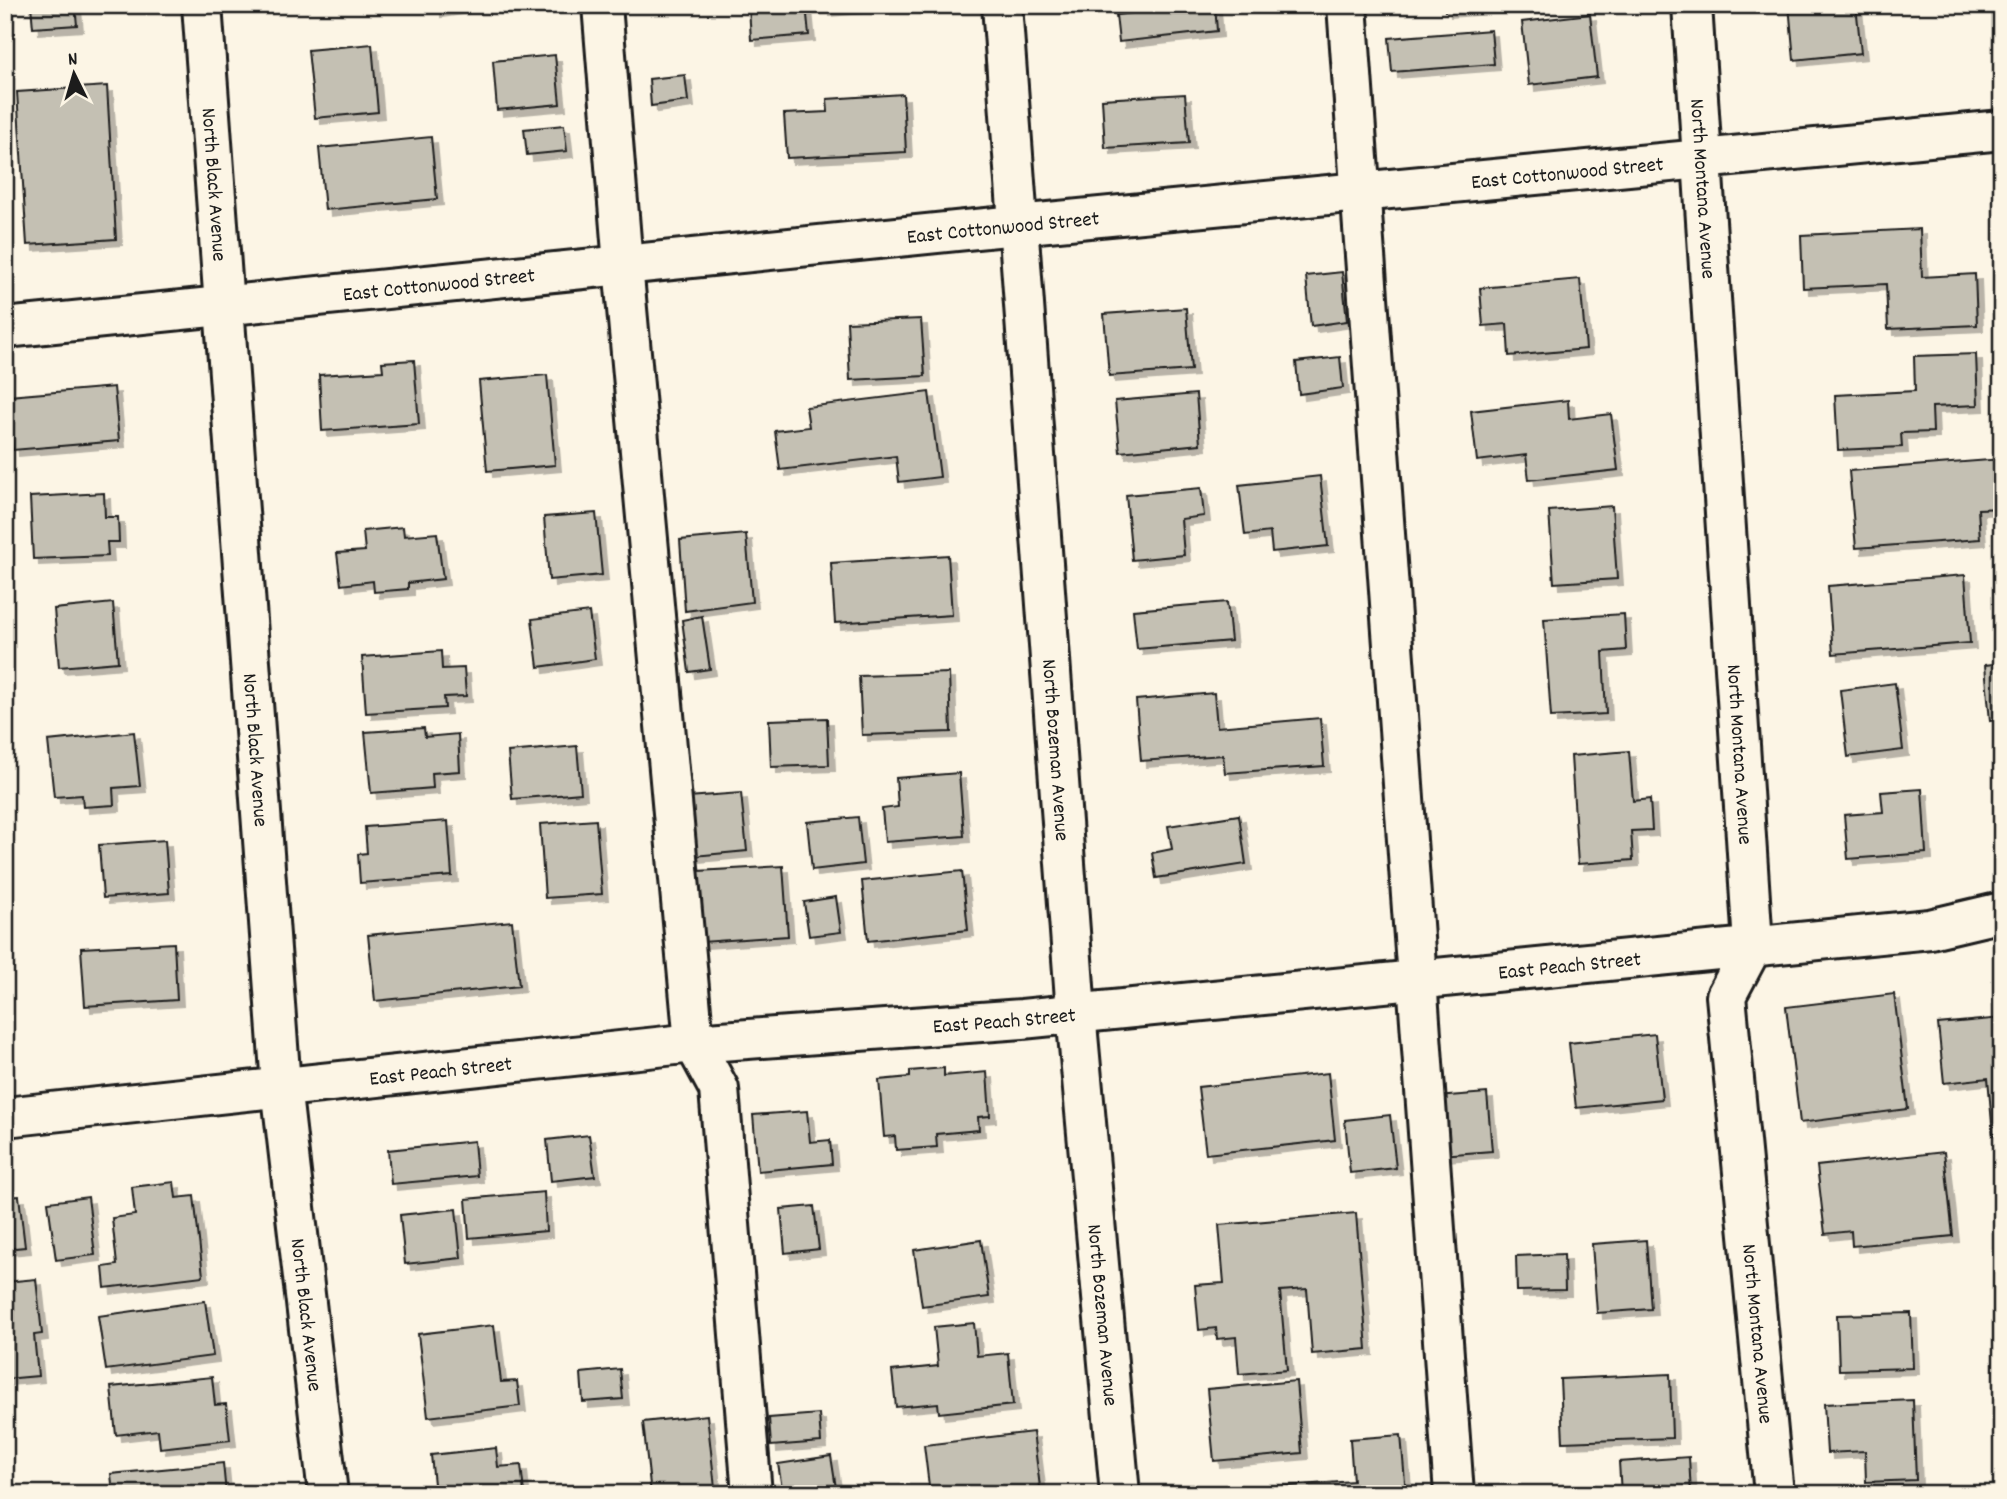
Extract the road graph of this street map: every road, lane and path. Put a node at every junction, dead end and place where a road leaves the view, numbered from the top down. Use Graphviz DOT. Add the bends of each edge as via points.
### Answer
graph roads {
  1 [pos="202,5"];
  2 [pos="602,5"];
  3 [pos="1002,5"];
  4 [pos="1347,5"];
  5 [pos="1692,5"];
  6 [pos="2002,130"];
  7 [pos="1703,158"];
  8 [pos="1360,191"];
  9 [pos="1017,225"];
  10 [pos="623,265"];
  11 [pos="223,305"];
  12 [pos="5,328"];
  13 [pos="2002,912"];
  14 [pos="1753,945"];
  15 [pos="1416,979"];
  16 [pos="1076,1013"];
  17 [pos="694,1043"];
  18 [pos="281,1086"];
  19 [pos="5,1116"];
  20 [pos="328,1494"];
  21 [pos="752,1494"];
  22 [pos="1120,1494"];
  23 [pos="1454,1494"];
  24 [pos="1774,1494"];
  1 -- 11 [label="street, North Black Avenue"];
  2 -- 10 [label="street"];
  3 -- 9 [label="street, North Bozeman Avenue"];
  4 -- 8 [label="street"];
  5 -- 7 [label="street, North Montana Avenue"];
  6 -- 7 [label="street, East Cottonwood Street"];
  7 -- 8 [label="street, East Cottonwood Street"];
  7 -- 14 [label="street, North Montana Avenue"];
  8 -- 9 [label="street, East Cottonwood Street"];
  8 -- 15 [label="street"];
  9 -- 10 [label="street, East Cottonwood Street"];
  9 -- 16 [label="street, North Bozeman Avenue"];
  10 -- 11 [label="street, East Cottonwood Street"];
  10 -- 17 [label="street"];
  11 -- 12 [label="street, East Cottonwood Street"];
  11 -- 18 [label="street, North Black Avenue"];
  13 -- 14 [label="street, East Peach Street" via="1930,929"];
  14 -- 15 [label="street, East Peach Street"];
  14 -- 24 [label="street, North Montana Avenue" via="1726,996"];
  15 -- 16 [label="street, East Peach Street"];
  15 -- 23 [label="street"];
  16 -- 17 [label="street, East Peach Street"];
  16 -- 22 [label="street, North Bozeman Avenue"];
  17 -- 18 [label="street, East Peach Street"];
  17 -- 21 [label="street" via="719,1089"];
  18 -- 19 [label="street, East Peach Street"];
  18 -- 20 [label="street, North Black Avenue"];
}
